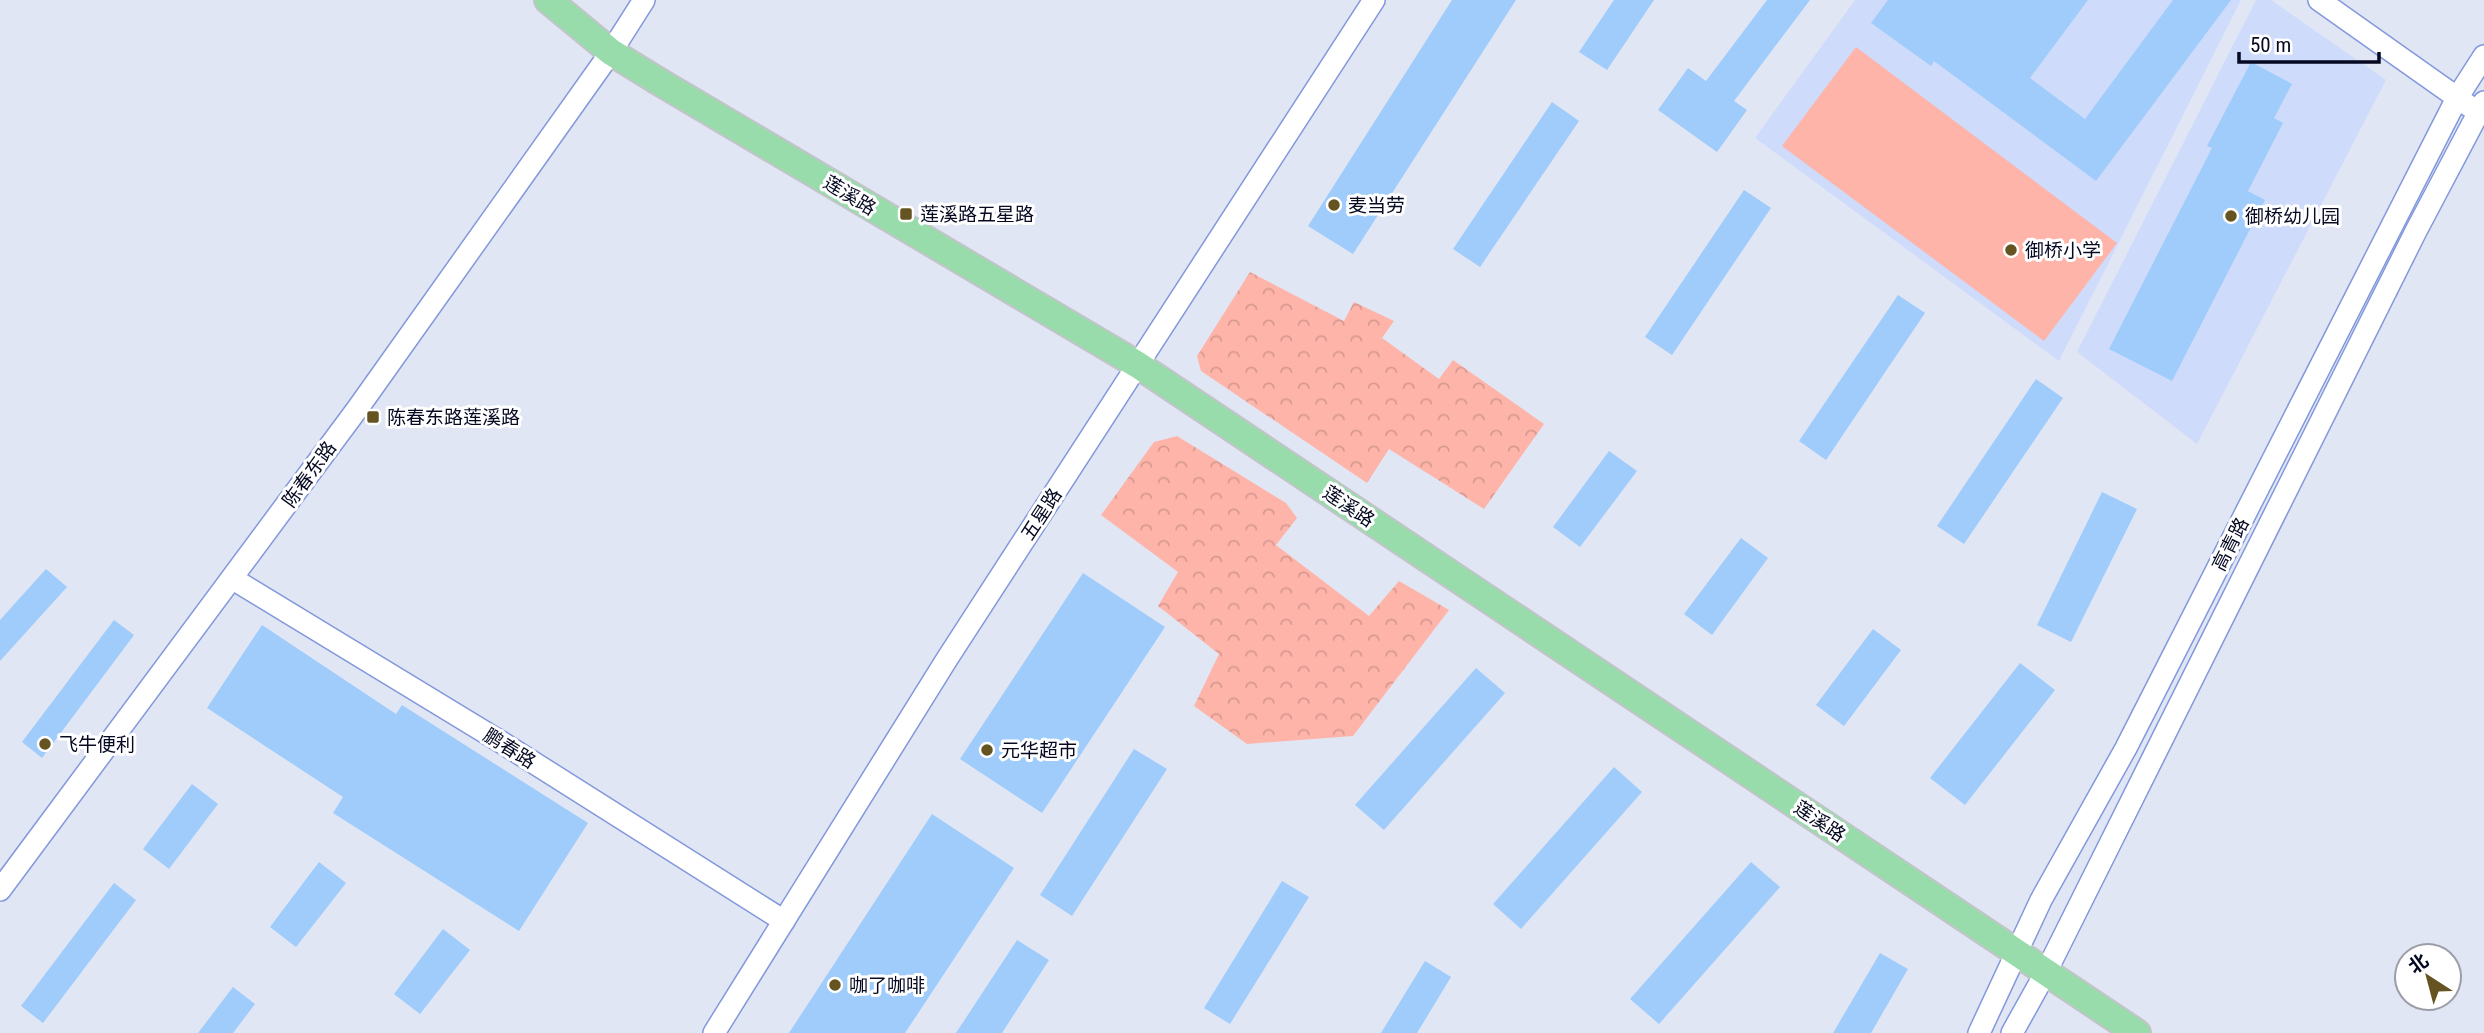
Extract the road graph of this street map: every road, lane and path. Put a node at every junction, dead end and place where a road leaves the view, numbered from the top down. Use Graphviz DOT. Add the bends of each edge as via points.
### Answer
graph roads {
  1 [pos="548,0"];
  2 [pos="644,0"];
  3 [pos="1374,0"];
  4 [pos="2319,0"];
  5 [pos="611,52"];
  6 [pos="2484,56"];
  7 [pos="2457,98"];
  8 [pos="2481,107"];
  9 [pos="1138,365"];
  10 [pos="233,579"];
  11 [pos="0,890"];
  12 [pos="784,921"];
  13 [pos="2017,953"];
  14 [pos="2046,972"];
  15 [pos="714,1033"];
  16 [pos="1979,1033"];
  17 [pos="2012,1033"];
  18 [pos="2137,1033"];
  1 -- 5 [label="main road, 莲溪路"];
  2 -- 5 [label="street, 陈春东路"];
  3 -- 9 [label="street, 五星路"];
  4 -- 7 [label="street"];
  5 -- 9 [label="main road, 莲溪路"];
  5 -- 10 [label="street, 陈春东路"];
  6 -- 7 [label="street, 高青路"];
  7 -- 8 [label="street"];
  7 -- 13 [label="street, 高青路"];
  8 -- 14 [label="street, 高青路"];
  9 -- 12 [label="street, 五星路"];
  9 -- 13 [label="main road, 莲溪路"];
  10 -- 11 [label="street, 陈春东路"];
  10 -- 12 [label="street, 鹏春路"];
  12 -- 15 [label="street, 五星路"];
  13 -- 14 [label="main road, 莲溪路"];
  13 -- 16 [label="street, 高青路"];
  14 -- 17 [label="street, 高青路"];
  14 -- 18 [label="main road, 莲溪路"];
}
